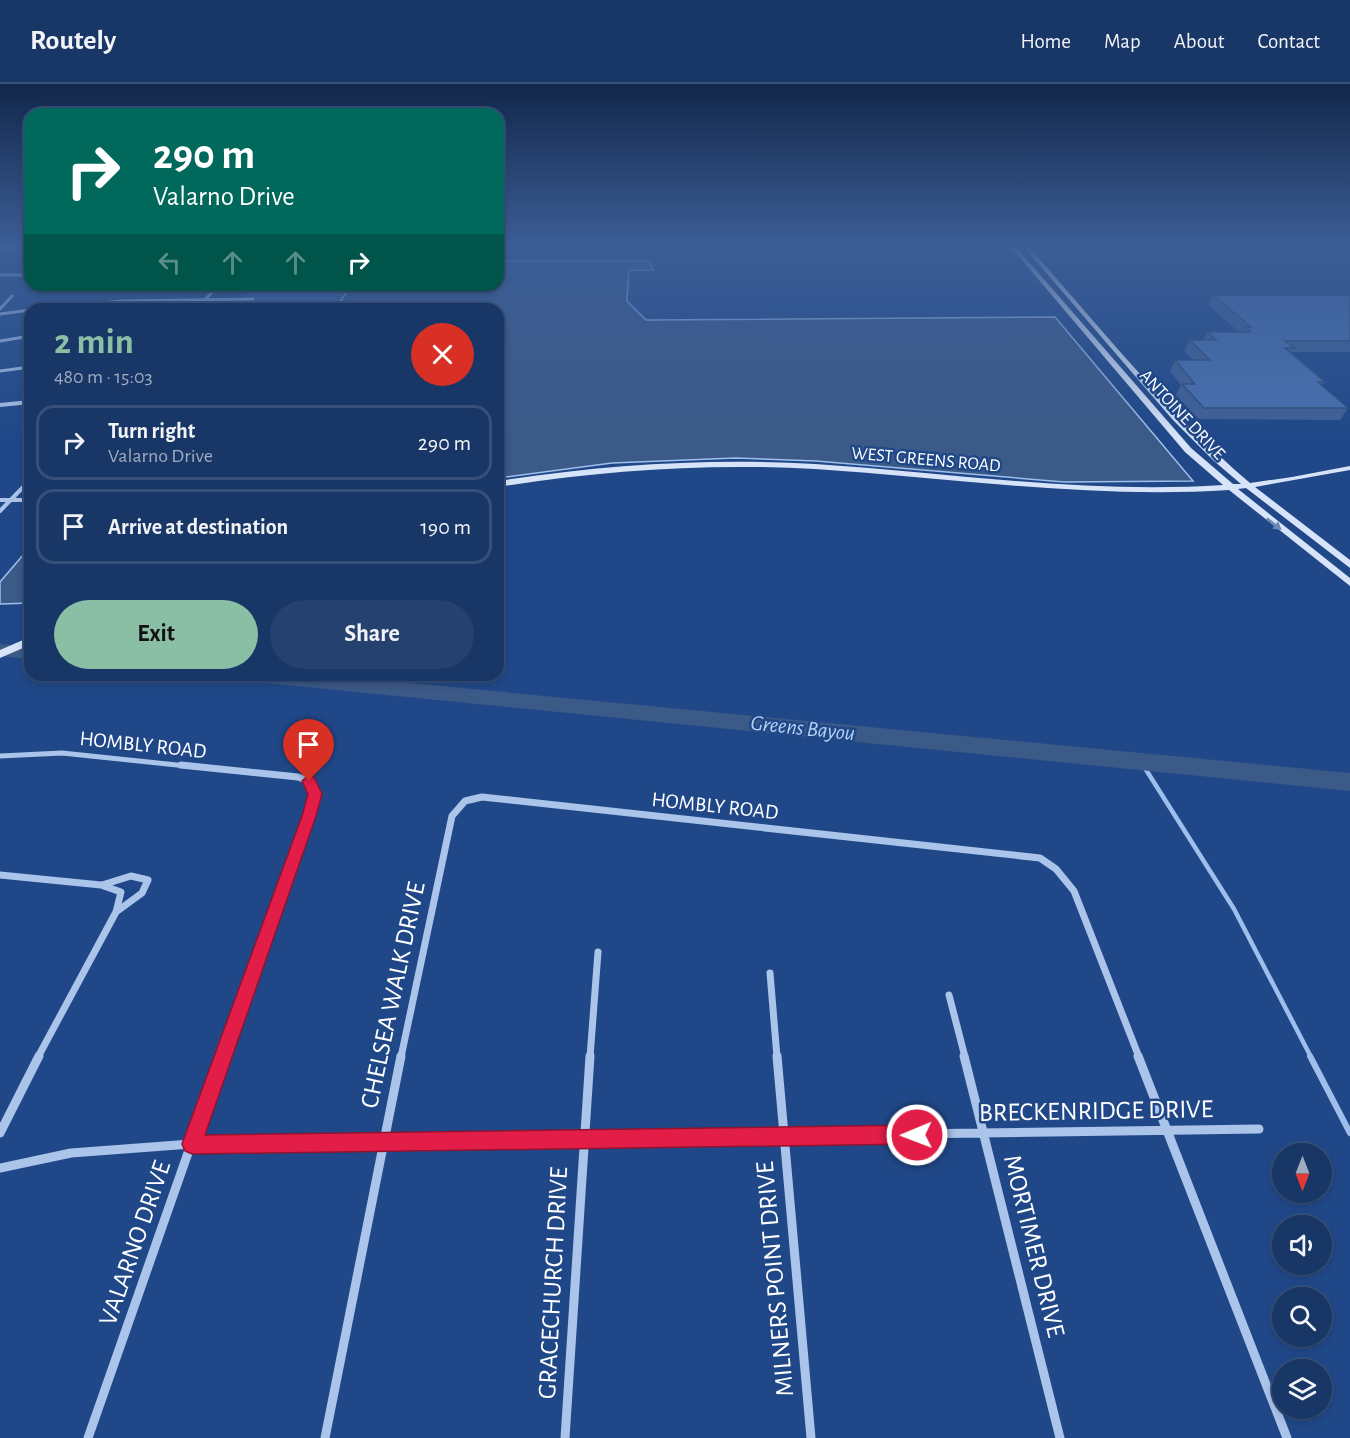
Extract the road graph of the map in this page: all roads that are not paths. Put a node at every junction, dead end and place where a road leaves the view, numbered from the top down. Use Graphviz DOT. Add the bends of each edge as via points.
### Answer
graph roads {
  1 [pos="1066,309"];
  2 [pos="1080,309"];
  3 [pos="24,311"];
  4 [pos="0,314"];
  5 [pos="1072,316"];
  6 [pos="1086,316"];
  7 [pos="24,337"];
  8 [pos="0,341"];
  9 [pos="1126,361"];
  10 [pos="1111,362"];
  11 [pos="24,368"];
  12 [pos="0,371"];
  13 [pos="24,403"];
  14 [pos="0,405"];
  15 [pos="1176,417"];
  16 [pos="1159,418"];
  17 [pos="1350,468"];
  18 [pos="504,483"];
  19 [pos="1247,485"];
  20 [pos="24,486"];
  21 [pos="1229,487"];
  22 [pos="0,500"];
  23 [pos="11,500"];
  24 [pos="24,500"];
  25 [pos="0,511"];
  26 [pos="1350,565"];
  27 [pos="1350,582"];
  28 [pos="24,644"];
  29 [pos="0,654"];
  30 [pos="0,756"];
  31 [pos="283,776"];
  32 [pos="446,843"];
  33 [pos="0,875"];
  34 [pos="101,885"];
  35 [pos="116,912"];
  36 [pos="598,952"];
  37 [pos="770,973"];
  38 [pos="949,995"];
  39 [pos="1259,1129"];
  40 [pos="1167,1130"];
  41 [pos="0,1133"];
  42 [pos="984,1134"];
  43 [pos="783,1136"];
  44 [pos="583,1139"];
  45 [pos="383,1142"];
  46 [pos="192,1144"];
  47 [pos="0,1168"];
  48 [pos="88,1438"];
  49 [pos="325,1438"];
  50 [pos="565,1438"];
  51 [pos="810,1438"];
  52 [pos="1060,1438"];
  53 [pos="1287,1438"];
  1 -- 5 [label="main road, ANTOINE DRIVE"];
  2 -- 6 [label="main road, ANTOINE DRIVE"];
  3 -- 4 [label="street"];
  5 -- 6 [label="main road"];
  5 -- 10 [label="main road, ANTOINE DRIVE"];
  6 -- 9 [label="main road, ANTOINE DRIVE"];
  7 -- 8 [label="street"];
  9 -- 10 [label="main road"];
  9 -- 15 [label="main road, ANTOINE DRIVE"];
  10 -- 16 [label="main road, ANTOINE DRIVE"];
  11 -- 12 [label="street"];
  13 -- 14 [label="street"];
  15 -- 16 [label="main road"];
  15 -- 19 [label="main road, ANTOINE DRIVE"];
  16 -- 21 [label="main road, ANTOINE DRIVE"];
  17 -- 19 [label="main road, WEST GREENS ROAD"];
  18 -- 21 [label="main road, WEST GREENS ROAD" via="634,468 736,464 816,466 1066,488"];
  19 -- 21 [label="main road, WEST GREENS ROAD"];
  19 -- 26 [label="main road, ANTOINE DRIVE"];
  20 -- 23 [label="street"];
  21 -- 27 [label="main road, ANTOINE DRIVE, one-way"];
  22 -- 23 [label="street"];
  23 -- 24 [label="street"];
  23 -- 25 [label="street"];
  28 -- 29 [label="main road"];
  30 -- 31 [label="street, HOMBLY ROAD" via="73,754"];
  31 -- 46 [label="street, VALARNO DRIVE" via="309,781 315,794"];
  32 -- 40 [label="street, HOMBLY ROAD" via="452,816 465,801 482,797 1047,860 1074,891"];
  32 -- 45 [label="street, CHELSEA WALK DRIVE"];
  33 -- 34 [label="street"];
  34 -- 35 [label="street" via="121,892"];
  34 -- 35 [label="street" via="125,876 148,880 142,893"];
  35 -- 41 [label="street"];
  36 -- 44 [label="street, GRACECHURCH DRIVE"];
  37 -- 43 [label="street, MILNERS POINT DRIVE"];
  38 -- 42 [label="street, MORTIMER DRIVE"];
  39 -- 40 [label="street, BRECKENRIDGE DRIVE"];
  40 -- 42 [label="street, BRECKENRIDGE DRIVE"];
  40 -- 53 [label="street, HOMBLY ROAD"];
  42 -- 43 [label="street, BRECKENRIDGE DRIVE"];
  42 -- 52 [label="street, MORTIMER DRIVE"];
  43 -- 44 [label="street, BRECKENRIDGE DRIVE"];
  43 -- 51 [label="street, MILNERS POINT DRIVE"];
  44 -- 45 [label="street, BRECKENRIDGE DRIVE"];
  44 -- 50 [label="street, GRACECHURCH DRIVE"];
  45 -- 46 [label="street, BRECKENRIDGE DRIVE"];
  45 -- 49 [label="street, CHELSEA WALK DRIVE"];
  46 -- 47 [label="street, BRECKENRIDGE DRIVE" via="57,1153"];
  46 -- 48 [label="street, VALARNO DRIVE"];
}
